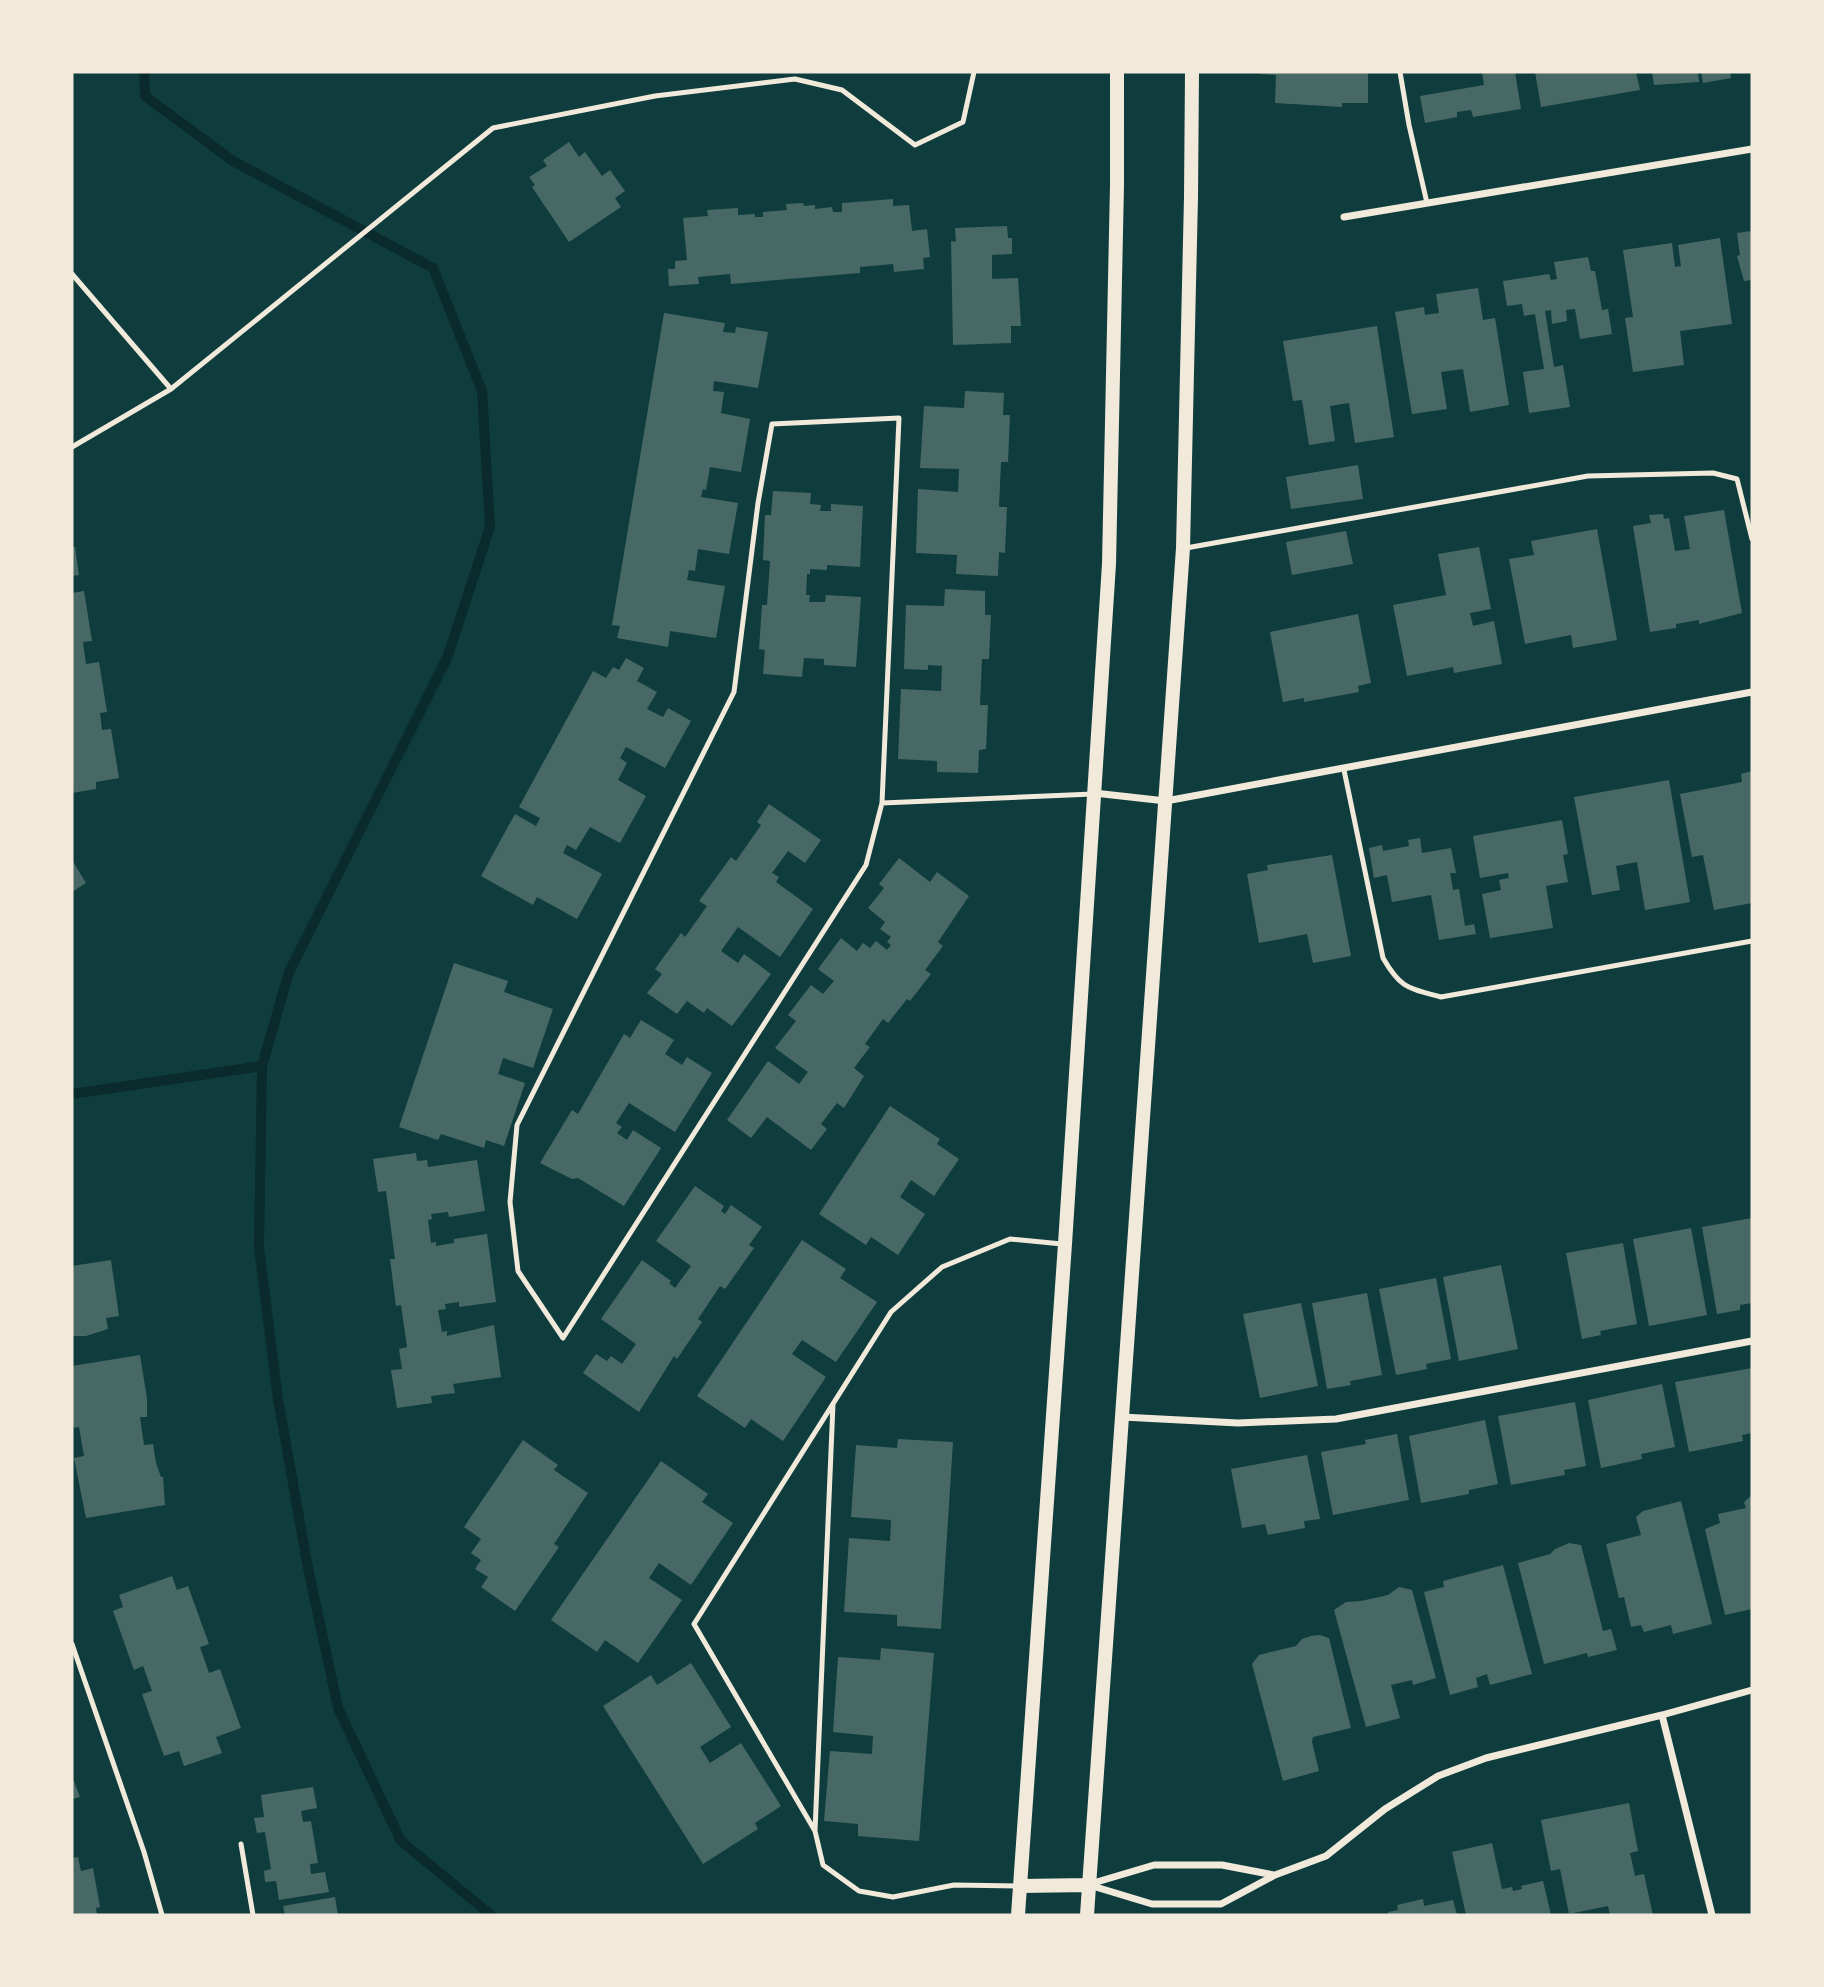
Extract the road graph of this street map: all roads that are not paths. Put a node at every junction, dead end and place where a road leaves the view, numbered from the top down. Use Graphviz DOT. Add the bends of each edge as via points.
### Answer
graph roads {
  1 [pos="974,72"];
  2 [pos="1117,72"];
  3 [pos="1192,72"];
  4 [pos="1400,72"];
  5 [pos="1752,149"];
  6 [pos="1427,203"];
  7 [pos="1344,217"];
  8 [pos="72,274"];
  9 [pos="170,389"];
  10 [pos="72,447"];
  11 [pos="1752,539"];
  12 [pos="1183,548"];
  13 [pos="1752,692"];
  14 [pos="1343,769"];
  15 [pos="1094,793"];
  16 [pos="1166,801"];
  17 [pos="882,803"];
  18 [pos="1752,941"];
  19 [pos="1065,1244"];
  20 [pos="1752,1340"];
  21 [pos="833,1402"];
  22 [pos="1122,1417"];
  23 [pos="72,1644"];
  24 [pos="1752,1690"];
  25 [pos="1662,1715"];
  26 [pos="815,1831"];
  27 [pos="241,1844"];
  28 [pos="1275,1875"];
  29 [pos="1089,1885"];
  30 [pos="1020,1886"];
  31 [pos="162,1915"];
  32 [pos="253,1915"];
  33 [pos="1018,1915"];
  34 [pos="1087,1915"];
  35 [pos="1712,1915"];
  1 -- 9 [label="lane" via="963,122 915,145 842,90 795,79 655,96 493,128"];
  2 -- 15 [label="main road" via="1109,564"];
  3 -- 12 [label="main road"];
  4 -- 6 [label="lane"];
  5 -- 6 [label="street"];
  6 -- 7 [label="street"];
  8 -- 9 [label="lane"];
  9 -- 10 [label="lane"];
  11 -- 12 [label="lane" via="1737,479 1713,472 1588,476"];
  12 -- 16 [label="main road"];
  13 -- 14 [label="street"];
  14 -- 16 [label="street"];
  14 -- 18 [label="lane" via="1383,958 1394,978 1410,989 1441,998"];
  15 -- 16 [label="street"];
  15 -- 17 [label="lane"];
  15 -- 19 [label="main road"];
  16 -- 22 [label="main road"];
  17 -- 17 [label="lane" via="899,418 772,424 734,692 517,1125 510,1202 518,1271 563,1338 866,865"];
  19 -- 21 [label="lane" via="1010,1239 942,1267 891,1312"];
  19 -- 30 [label="main road"];
  20 -- 22 [label="street" via="1336,1419 1238,1423"];
  21 -- 26 [label="lane"];
  21 -- 26 [label="lane" via="694,1624"];
  22 -- 29 [label="main road"];
  23 -- 31 [label="lane"];
  24 -- 25 [label="street"];
  25 -- 28 [label="street" via="1486,1758 1438,1776 1385,1809 1326,1856"];
  25 -- 35 [label="street"];
  26 -- 30 [label="lane" via="822,1865 859,1891 893,1897 954,1885"];
  27 -- 32 [label="lane"];
  28 -- 29 [label="street" via="1222,1865 1154,1865"];
  28 -- 29 [label="street" via="1221,1904 1152,1904"];
  29 -- 30 [label="main road"];
  29 -- 34 [label="main road"];
  30 -- 33 [label="main road"];
}
